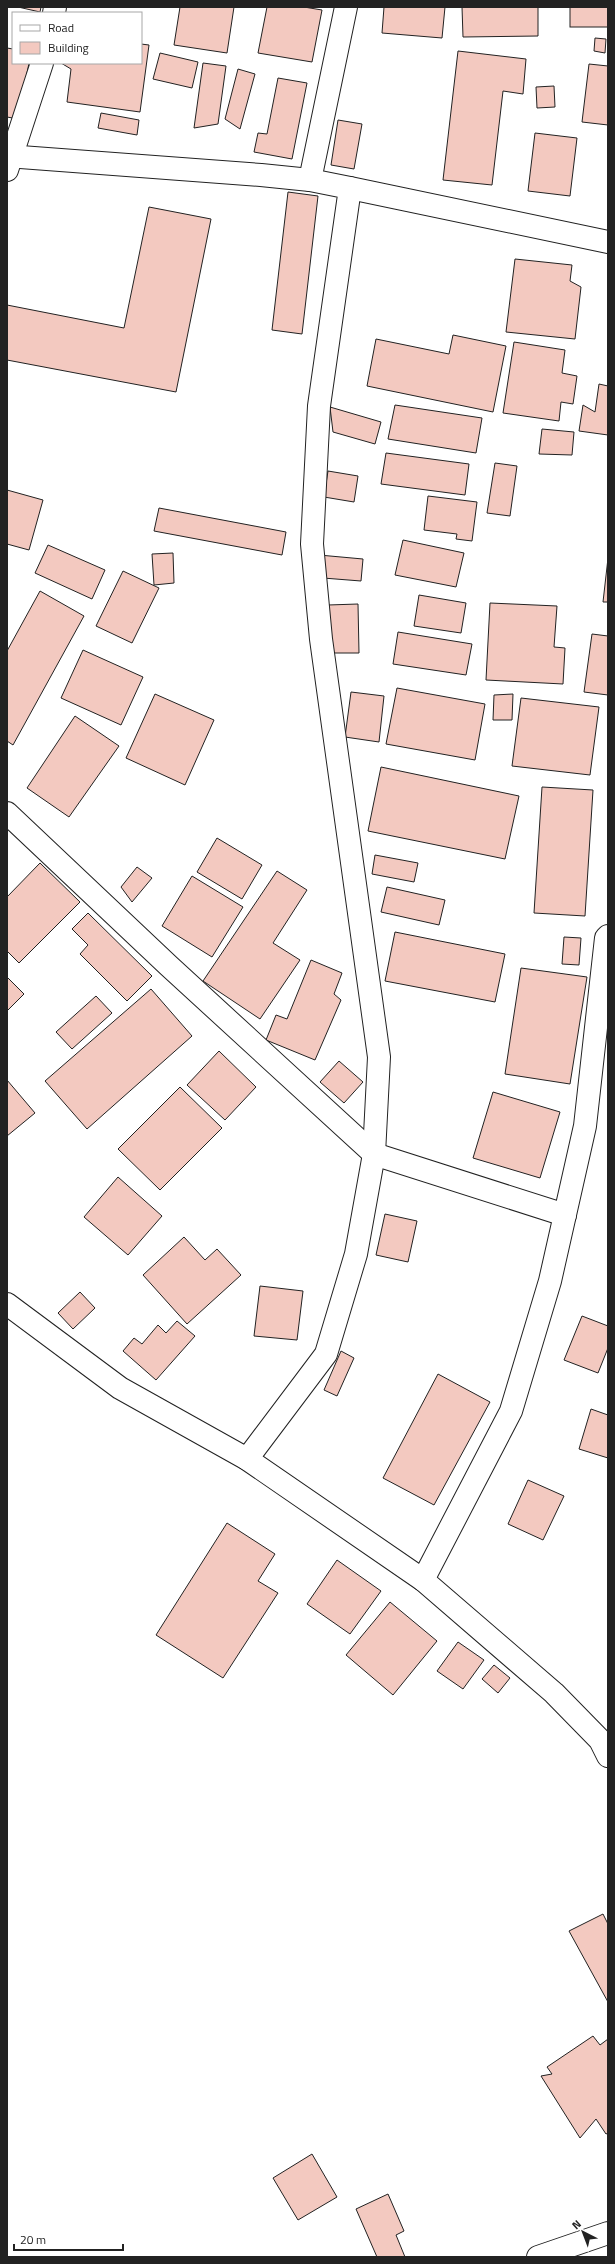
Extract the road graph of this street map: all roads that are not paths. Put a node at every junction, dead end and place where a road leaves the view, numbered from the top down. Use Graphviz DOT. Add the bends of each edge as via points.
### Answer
graph roads {
  1 [pos="346,7"];
  2 [pos="42,64"];
  3 [pos="9,161"];
  4 [pos="310,180"];
  5 [pos="350,188"];
  6 [pos="608,242"];
  7 [pos="7,813"];
  8 [pos="608,936"];
  9 [pos="374,1154"];
  10 [pos="565,1215"];
  11 [pos="7,1304"];
  12 [pos="246,1459"];
  13 [pos="423,1580"];
  14 [pos="608,1756"];
  15 [pos="608,2233"];
  16 [pos="538,2257"];
  1 -- 4 [label="street"];
  2 -- 3 [label="street"];
  3 -- 4 [label="street"];
  4 -- 5 [label="street"];
  5 -- 6 [label="street"];
  5 -- 9 [label="street" via="319,406 312,544 322,646 379,1057"];
  7 -- 9 [label="street"];
  8 -- 10 [label="street" via="585,1126"];
  9 -- 10 [label="street"];
  9 -- 12 [label="street" via="356,1254 326,1354"];
  10 -- 13 [label="street" via="550,1281 511,1411"];
  11 -- 12 [label="street" via="120,1388"];
  12 -- 13 [label="street"];
  13 -- 14 [label="street" via="554,1693 600,1740"];
  15 -- 16 [label="street"];
}
